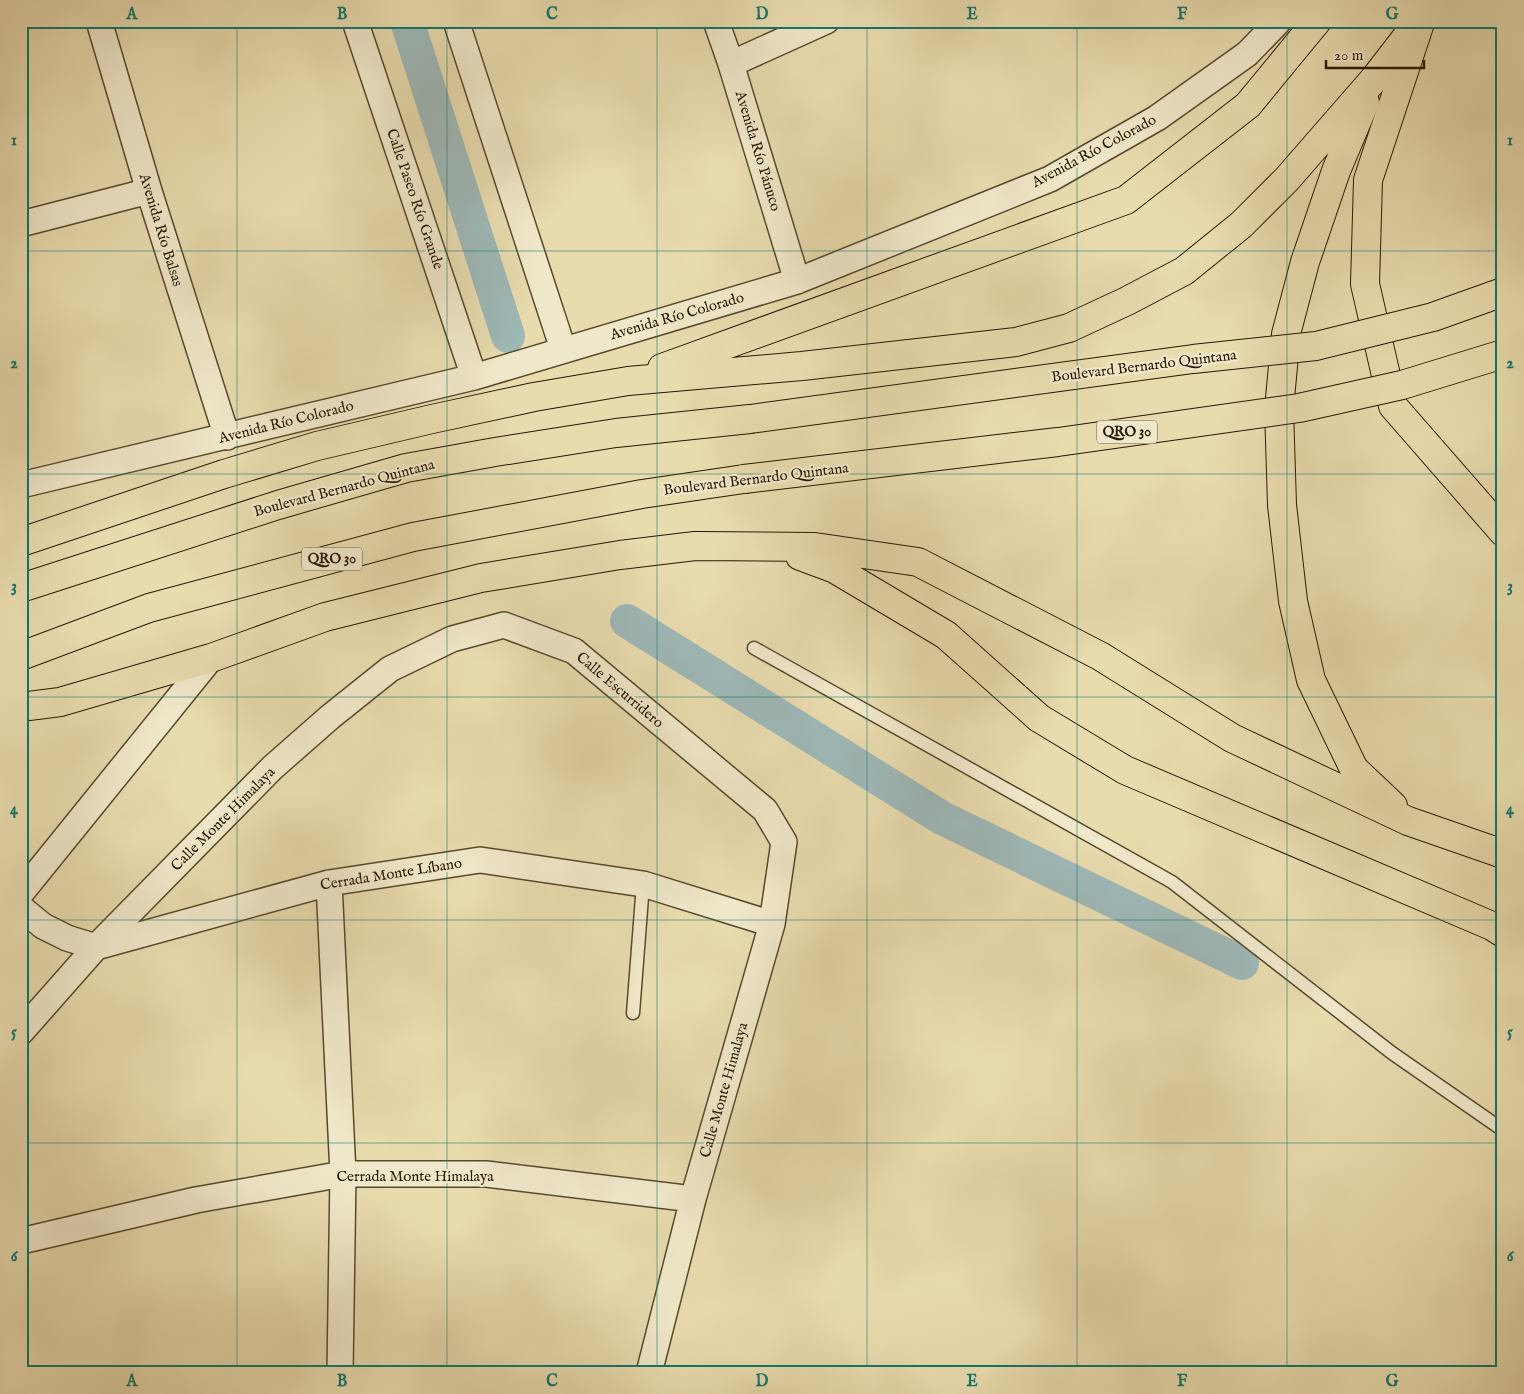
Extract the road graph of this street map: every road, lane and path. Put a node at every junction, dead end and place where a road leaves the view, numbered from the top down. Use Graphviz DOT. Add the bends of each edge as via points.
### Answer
graph roads {
  1 [pos="98,21"];
  2 [pos="355,21"];
  3 [pos="456,21"];
  4 [pos="716,21"];
  5 [pos="826,21"];
  6 [pos="1279,21"];
  7 [pos="1318,21"];
  8 [pos="1420,21"];
  9 [pos="731,64"];
  10 [pos="1375,78"];
  11 [pos="149,191"];
  12 [pos="21,224"];
  13 [pos="797,281"];
  14 [pos="1503,292"];
  15 [pos="563,349"];
  16 [pos="1503,354"];
  17 [pos="474,377"];
  18 [pos="628,381"];
  19 [pos="227,437"];
  20 [pos="21,485"];
  21 [pos="1503,532"];
  22 [pos="21,542"];
  23 [pos="775,547"];
  24 [pos="21,588"];
  25 [pos="452,639"];
  26 [pos="754,648"];
  27 [pos="26,654"];
  28 [pos="211,658"];
  29 [pos="21,707"];
  30 [pos="765,810"];
  31 [pos="1408,821"];
  32 [pos="1503,854"];
  33 [pos="329,883"];
  34 [pos="643,884"];
  35 [pos="21,893"];
  36 [pos="21,908"];
  37 [pos="772,924"];
  38 [pos="1503,933"];
  39 [pos="96,947"];
  40 [pos="633,1013"];
  41 [pos="21,1032"];
  42 [pos="1503,1130"];
  43 [pos="343,1174"];
  44 [pos="693,1200"];
  45 [pos="21,1240"];
  46 [pos="340,1373"];
  47 [pos="648,1373"];
  1 -- 11 [label="street, Avenida Río Balsas"];
  2 -- 17 [label="street, Calle Paseo Río Grande"];
  3 -- 15 [label="street"];
  4 -- 9 [label="street, Avenida Río Pánuco"];
  5 -- 9 [label="street"];
  6 -- 13 [label="street, Avenida Río Colorado" via="1247,54 1157,118 1050,179"];
  7 -- 18 [label="main road" via="1248,105 1126,200"];
  8 -- 10 [label="main road"];
  8 -- 21 [label="main road" via="1368,180 1365,284 1393,406"];
  9 -- 13 [label="street, Avenida Río Pánuco"];
  10 -- 18 [label="main road" via="1288,179 1241,225 1184,271 1069,328 1016,342"];
  10 -- 31 [label="main road" via="1336,171 1304,262 1286,334 1279,409 1282,505 1293,602 1311,680 1354,769"];
  11 -- 12 [label="street"];
  11 -- 19 [label="street, Avenida Río Balsas"];
  13 -- 15 [label="street, Avenida Río Colorado"];
  14 -- 24 [label="main road, Boulevard Bernardo Quintana, bridge" via="1433,317 1316,346 1183,360 750,419 616,433 406,468 269,508"];
  15 -- 17 [label="street, Avenida Río Colorado"];
  16 -- 27 [label="main road, Boulevard Bernardo Quintana / QRO 30, bridge" via="1402,384 1299,408 1058,442 661,491 413,537 149,608"];
  17 -- 19 [label="street, Avenida Río Colorado"];
  18 -- 22 [label="main road" via="432,418 317,446"];
  19 -- 20 [label="street, Avenida Río Colorado"];
  23 -- 28 [label="main road" via="695,546 481,578 325,617"];
  23 -- 31 [label="main road" via="815,547 918,562 1100,656 1232,738"];
  23 -- 38 [label="main road" via="835,569 946,636 1039,718 1125,770"];
  25 -- 30 [label="street, Calle Escurridero" via="504,625 574,651"];
  25 -- 39 [label="street, Calle Monte Himalaya" via="390,669 330,717 272,768"];
  26 -- 42 [label="lane" via="1172,882 1392,1053"];
  28 -- 29 [label="main road" via="60,702"];
  28 -- 35 [label="street"];
  30 -- 37 [label="street, Calle Monte Himalaya" via="784,842"];
  31 -- 32 [label="main road"];
  33 -- 34 [label="street, Cerrada Monte Líbano" via="480,860"];
  33 -- 39 [label="street, Cerrada Monte Líbano"];
  33 -- 43 [label="street"];
  34 -- 37 [label="street, Cerrada Monte Líbano"];
  34 -- 40 [label="lane"];
  36 -- 39 [label="street" via="43,926"];
  37 -- 44 [label="street, Calle Monte Himalaya"];
  39 -- 41 [label="street, Calle Monte Himalaya"];
  43 -- 44 [label="street, Cerrada Monte Himalaya" via="486,1174"];
  43 -- 45 [label="street, Cerrada Monte Himalaya" via="196,1200"];
  43 -- 46 [label="street"];
  44 -- 47 [label="street, Calle Monte Himalaya"];
}
